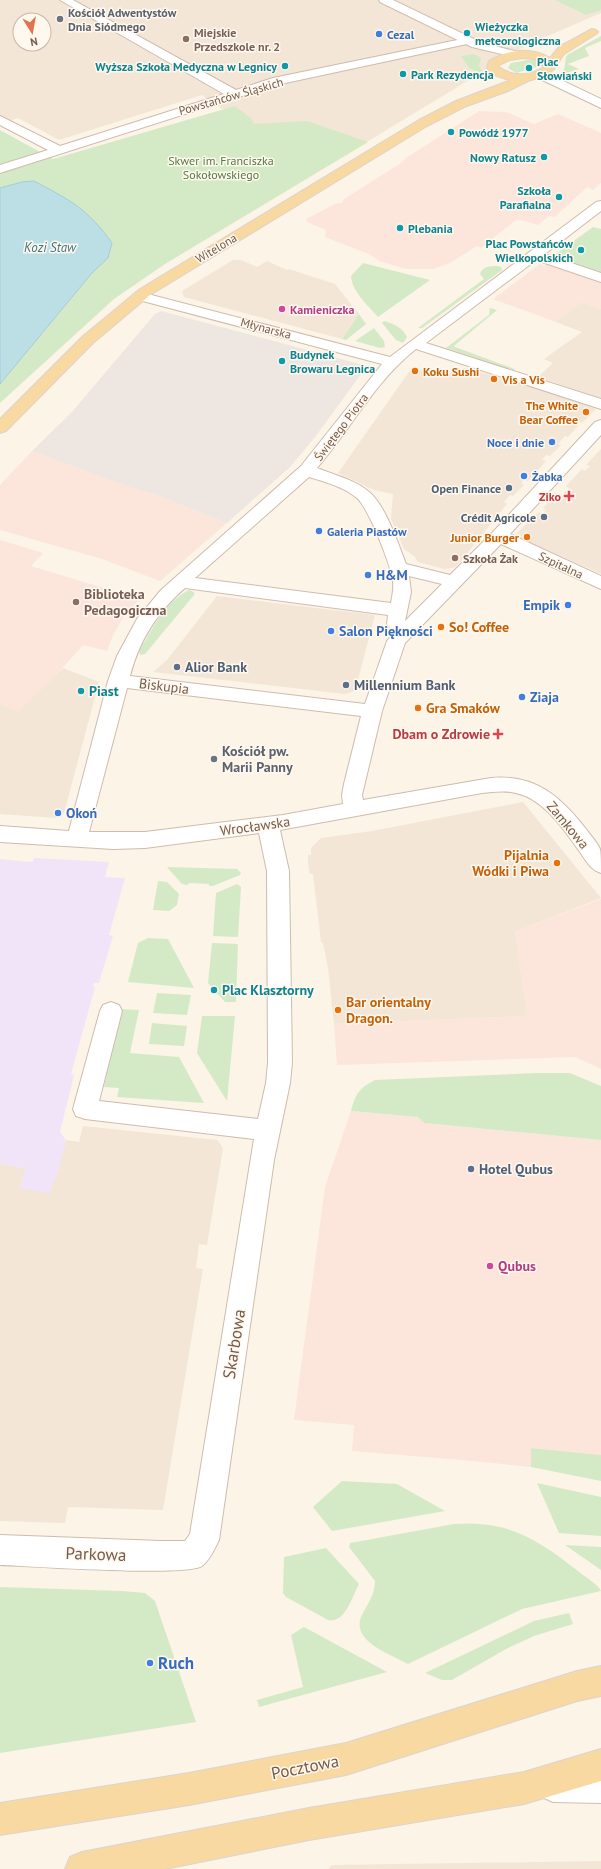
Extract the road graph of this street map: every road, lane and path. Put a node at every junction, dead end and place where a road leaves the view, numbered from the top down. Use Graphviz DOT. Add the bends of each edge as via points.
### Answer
graph roads {
  1 [pos="64,0"];
  2 [pos="384,0"];
  3 [pos="596,30"];
  4 [pos="472,44"];
  5 [pos="519,54"];
  6 [pos="494,67"];
  7 [pos="545,70"];
  8 [pos="526,77"];
  9 [pos="234,94"];
  10 [pos="460,104"];
  11 [pos="601,104"];
  12 [pos="0,120"];
  13 [pos="58,150"];
  14 [pos="0,169"];
  15 [pos="601,205"];
  16 [pos="535,255"];
  17 [pos="601,278"];
  18 [pos="140,296"];
  19 [pos="415,344"];
  20 [pos="392,362"];
  21 [pos="601,404"];
  22 [pos="601,424"];
  23 [pos="0,428"];
  24 [pos="307,470"];
  25 [pos="499,536"];
  26 [pos="398,567"];
  27 [pos="181,582"];
  28 [pos="455,582"];
  29 [pos="601,583"];
  30 [pos="397,610"];
  31 [pos="396,641"];
  32 [pos="118,681"];
  33 [pos="372,711"];
  34 [pos="507,784"];
  35 [pos="354,810"];
  36 [pos="268,824"];
  37 [pos="0,834"];
  38 [pos="77,839"];
  39 [pos="601,865"];
  40 [pos="111,1011"];
  41 [pos="267,1130"];
  42 [pos="0,1550"];
  43 [pos="192,1555"];
  44 [pos="601,1680"];
  45 [pos="601,1765"];
  46 [pos="538,1785"];
  47 [pos="601,1787"];
  48 [pos="0,1819"];
  49 [pos="82,1869"];
  1 -- 9 [label="street"];
  2 -- 4 [label="street"];
  3 -- 5 [label="main road"];
  3 -- 7 [label="main road" via="560,52"];
  4 -- 5 [label="street"];
  4 -- 6 [label="street"];
  4 -- 9 [label="street, Powstańców Śląskich" via="273,82"];
  5 -- 6 [label="main road" via="498,59"];
  5 -- 7 [label="main road" via="544,60"];
  6 -- 8 [label="main road" via="515,77"];
  6 -- 10 [label="main road, Witelona" via="494,76 489,82"];
  7 -- 8 [label="main road"];
  7 -- 11 [label="street"];
  8 -- 10 [label="main road, Witelona"];
  9 -- 13 [label="street, Powstańców Śląskich"];
  10 -- 18 [label="main road, Witelona" via="405,133"];
  12 -- 13 [label="street"];
  13 -- 14 [label="street, Powstańców Śląskich"];
  15 -- 16 [label="street, Świętego Piotra"];
  16 -- 17 [label="street"];
  16 -- 19 [label="street, Świętego Piotra"];
  18 -- 20 [label="street, Młynarska"];
  18 -- 23 [label="main road, Witelona" via="93,334"];
  19 -- 20 [label="street, Świętego Piotra"];
  19 -- 21 [label="street"];
  20 -- 24 [label="street, Świętego Piotra"];
  22 -- 25 [label="street"];
  24 -- 26 [label="street" via="363,494"];
  24 -- 27 [label="street, Świętego Piotra"];
  25 -- 28 [label="street"];
  25 -- 29 [label="street, Szpitalna"];
  26 -- 28 [label="street"];
  26 -- 30 [label="street" via="402,583"];
  27 -- 30 [label="street"];
  27 -- 32 [label="street, Świętego Piotra" via="167,594 141,625 126,656"];
  28 -- 31 [label="street"];
  30 -- 31 [label="street"];
  31 -- 33 [label="street"];
  32 -- 33 [label="street, Biskupia"];
  32 -- 38 [label="street, Biskupia"];
  33 -- 35 [label="street" via="352,795"];
  34 -- 35 [label="street, Wrocławska" via="482,786"];
  34 -- 39 [label="street, Zamkowa" via="528,788 546,798"];
  35 -- 36 [label="street, Wrocławska"];
  36 -- 38 [label="street, Wrocławska" via="145,840"];
  36 -- 41 [label="street" via="278,871 280,1059 278,1083"];
  37 -- 38 [label="street, Wrocławska"];
  40 -- 41 [label="street" via="85,1109"];
  41 -- 43 [label="street, Skarbowa" via="204,1540"];
  42 -- 43 [label="street, Parkowa"];
  44 -- 48 [label="main road, Pocztowa" via="346,1759 189,1789"];
  45 -- 46 [label="main road"];
  46 -- 47 [label="street"];
  46 -- 49 [label="main road" via="270,1832"];
}
